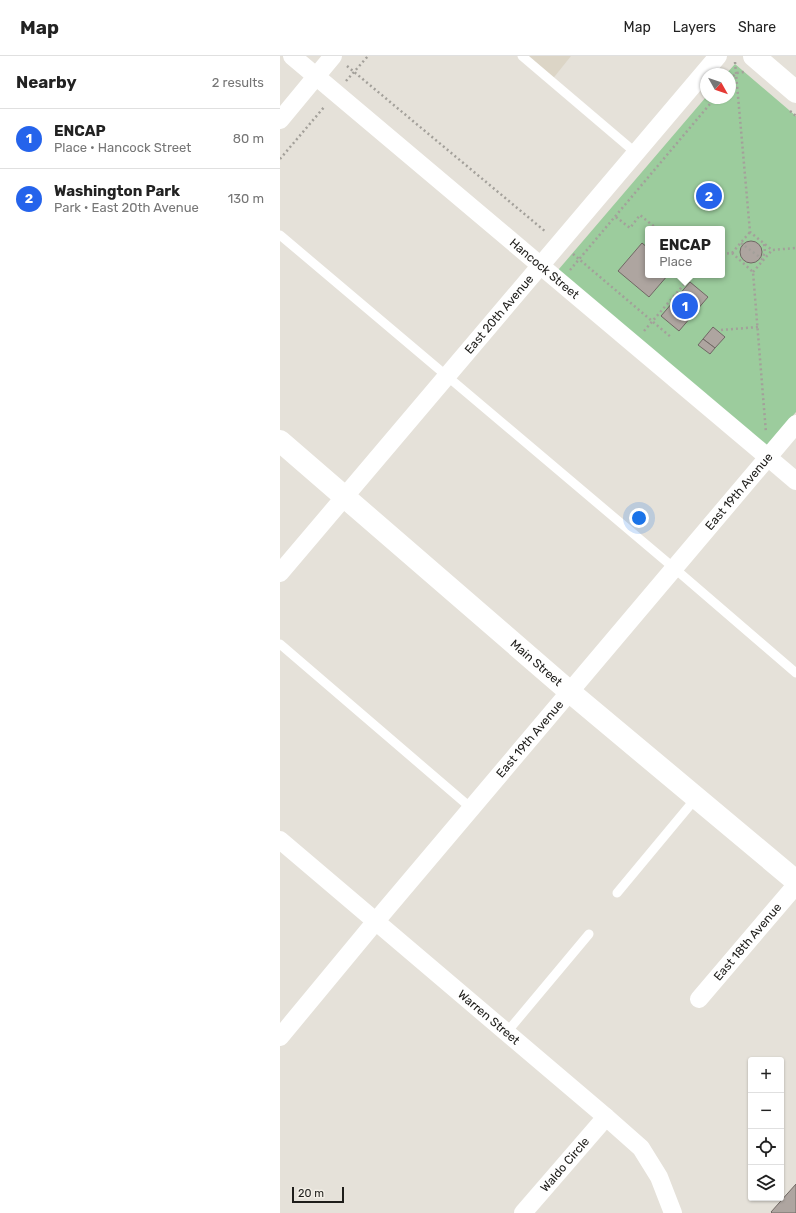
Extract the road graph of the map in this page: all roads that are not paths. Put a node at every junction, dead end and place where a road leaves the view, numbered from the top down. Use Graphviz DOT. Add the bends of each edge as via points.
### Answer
graph roads {
  1 [pos="292,56"];
  2 [pos="522,56"];
  3 [pos="718,56"];
  4 [pos="754,56"];
  5 [pos="339,60"];
  6 [pos="316,77"];
  7 [pos="796,92"];
  8 [pos="280,120"];
  9 [pos="636,153"];
  10 [pos="280,235"];
  11 [pos="540,266"];
  12 [pos="447,376"];
  13 [pos="796,424"];
  14 [pos="280,441"];
  15 [pos="768,457"];
  16 [pos="796,481"];
  17 [pos="345,496"];
  18 [pos="674,568"];
  19 [pos="280,573"];
  20 [pos="280,644"];
  21 [pos="796,673"];
  22 [pos="570,692"];
  23 [pos="696,798"];
  24 [pos="471,808"];
  25 [pos="280,840"];
  26 [pos="796,881"];
  27 [pos="796,885"];
  28 [pos="617,893"];
  29 [pos="376,921"];
  30 [pos="589,934"];
  31 [pos="699,998"];
  32 [pos="507,1032"];
  33 [pos="280,1037"];
  34 [pos="606,1117"];
  35 [pos="538,1205"];
  36 [pos="523,1213"];
  37 [pos="673,1213"];
  1 -- 6 [label="street, Hancock Street"];
  2 -- 9 [label="lane"];
  3 -- 9 [label="street, East 20th Avenue"];
  4 -- 7 [label="street"];
  5 -- 6 [label="street"];
  6 -- 8 [label="street"];
  6 -- 11 [label="street, Hancock Street"];
  9 -- 11 [label="street, East 20th Avenue"];
  10 -- 12 [label="lane"];
  11 -- 12 [label="street, East 20th Avenue"];
  11 -- 15 [label="street, Hancock Street"];
  12 -- 17 [label="street, East 20th Avenue"];
  12 -- 18 [label="lane"];
  13 -- 15 [label="street, East 19th Avenue"];
  14 -- 17 [label="street, Main Street"];
  15 -- 16 [label="street, Hancock Street"];
  15 -- 18 [label="street, East 19th Avenue"];
  17 -- 19 [label="street, East 20th Avenue"];
  17 -- 22 [label="street, Main Street"];
  18 -- 21 [label="lane"];
  18 -- 22 [label="street, East 19th Avenue"];
  20 -- 24 [label="lane"];
  22 -- 23 [label="street, Main Street"];
  22 -- 24 [label="street, East 19th Avenue"];
  23 -- 26 [label="street, Main Street"];
  23 -- 28 [label="lane"];
  24 -- 29 [label="street, East 19th Avenue"];
  25 -- 29 [label="street, Warren Street"];
  27 -- 31 [label="street, East 18th Avenue"];
  29 -- 32 [label="street, Warren Street"];
  29 -- 33 [label="street, East 19th Avenue"];
  30 -- 32 [label="lane"];
  32 -- 34 [label="street, Warren Street"];
  34 -- 35 [label="street, Waldo Circle"];
  34 -- 37 [label="street, Warren Street" via="641,1148 659,1177"];
  35 -- 36 [label="street, Waldo Circle"];
}
